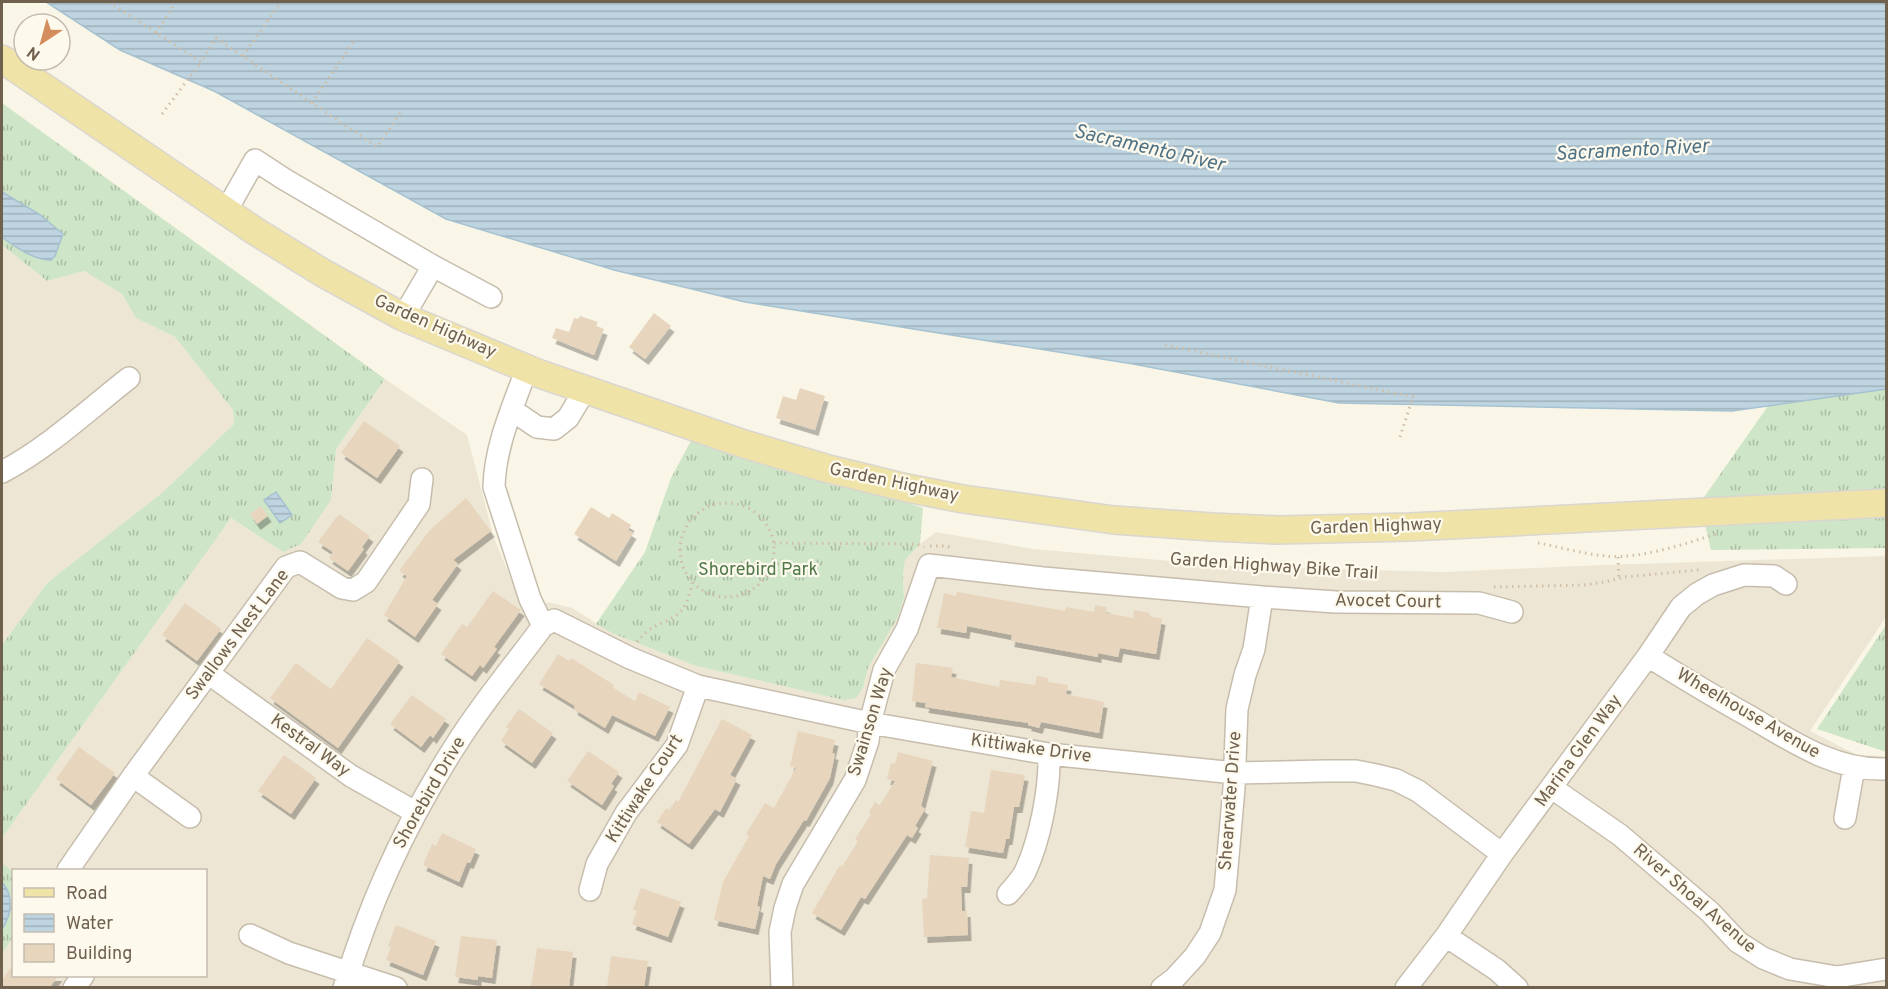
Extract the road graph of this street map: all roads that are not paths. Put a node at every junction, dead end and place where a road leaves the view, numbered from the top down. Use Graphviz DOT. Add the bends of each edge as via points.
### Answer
graph roads {
  1 [pos="2,59"];
  2 [pos="226,211"];
  3 [pos="433,266"];
  4 [pos="491,297"];
  5 [pos="403,317"];
  6 [pos="527,368"];
  7 [pos="129,378"];
  8 [pos="585,390"];
  9 [pos="512,410"];
  10 [pos="2,472"];
  11 [pos="422,479"];
  12 [pos="1887,503"];
  13 [pos="1786,584"];
  14 [pos="1262,597"];
  15 [pos="1512,612"];
  16 [pos="548,623"];
  17 [pos="1648,656"];
  18 [pos="208,673"];
  19 [pos="698,686"];
  20 [pos="870,723"];
  21 [pos="1049,754"];
  22 [pos="1854,767"];
  23 [pos="1887,769"];
  24 [pos="1234,773"];
  25 [pos="133,776"];
  26 [pos="1552,788"];
  27 [pos="415,812"];
  28 [pos="190,817"];
  29 [pos="1845,818"];
  30 [pos="1502,854"];
  31 [pos="69,869"];
  32 [pos="590,891"];
  33 [pos="1008,894"];
  34 [pos="250,935"];
  35 [pos="1446,936"];
  36 [pos="1887,969"];
  37 [pos="346,980"];
  38 [pos="396,987"];
  39 [pos="782,987"];
  40 [pos="1162,987"];
  41 [pos="1406,987"];
  42 [pos="1517,987"];
  1 -- 2 [label="main road, Garden Highway"];
  2 -- 3 [label="street" via="255,160"];
  2 -- 5 [label="main road, Garden Highway" via="323,273"];
  3 -- 4 [label="street"];
  3 -- 5 [label="street"];
  5 -- 6 [label="main road, Garden Highway"];
  6 -- 8 [label="main road, Garden Highway"];
  6 -- 9 [label="street"];
  7 -- 10 [label="street" via="56,436"];
  8 -- 9 [label="street" via="568,418 554,429 537,427"];
  8 -- 12 [label="main road, Garden Highway" via="825,468 963,498 1114,520 1344,530"];
  9 -- 16 [label="street" via="502,436 495,487 530,599"];
  11 -- 18 [label="street, Swallows Nest Lane" via="419,504 366,582 353,590 342,588 300,562 286,567"];
  13 -- 17 [label="street, Marina Glen Way" via="1761,574 1713,585 1681,607"];
  14 -- 15 [label="street, Avocet Court" via="1479,603"];
  14 -- 20 [label="street, Swainson Way" via="929,565 907,628 884,670"];
  14 -- 24 [label="street, Shearwater Drive" via="1254,649 1237,709"];
  16 -- 19 [label="street, Kittiwake Drive"];
  16 -- 27 [label="street, Shorebird Drive" via="460,738"];
  17 -- 22 [label="street, Wheelhouse Avenue" via="1796,743"];
  17 -- 26 [label="street, Marina Glen Way"];
  18 -- 25 [label="street, Swallows Nest Lane"];
  18 -- 27 [label="street, Kestral Way" via="351,776"];
  19 -- 20 [label="street, Kittiwake Drive"];
  19 -- 32 [label="street, Kittiwake Court" via="677,745 626,813 597,864"];
  20 -- 21 [label="street, Kittiwake Drive"];
  20 -- 39 [label="street, Swainson Way" via="855,780 793,884 785,908 780,932"];
  21 -- 24 [label="street, Kittiwake Drive"];
  21 -- 33 [label="street" via="1040,824 1024,873"];
  22 -- 23 [label="street, Wheelhouse Avenue"];
  22 -- 29 [label="street"];
  24 -- 30 [label="street, Kittiwake Drive" via="1346,771 1386,777 1418,791"];
  24 -- 40 [label="street, Shearwater Drive" via="1228,868 1218,915 1195,956"];
  25 -- 28 [label="street"];
  25 -- 31 [label="street, Swallows Nest Lane"];
  26 -- 30 [label="street, Marina Glen Way"];
  26 -- 36 [label="street, River Shoal Avenue" via="1620,835 1710,912 1738,942 1763,958 1790,969 1837,977"];
  27 -- 37 [label="street, Shorebird Drive" via="370,912"];
  30 -- 35 [label="street, Marina Glen Way"];
  34 -- 37 [label="street"];
  35 -- 41 [label="street, Marina Glen Way"];
  35 -- 42 [label="street"];
  37 -- 38 [label="street"];
}
